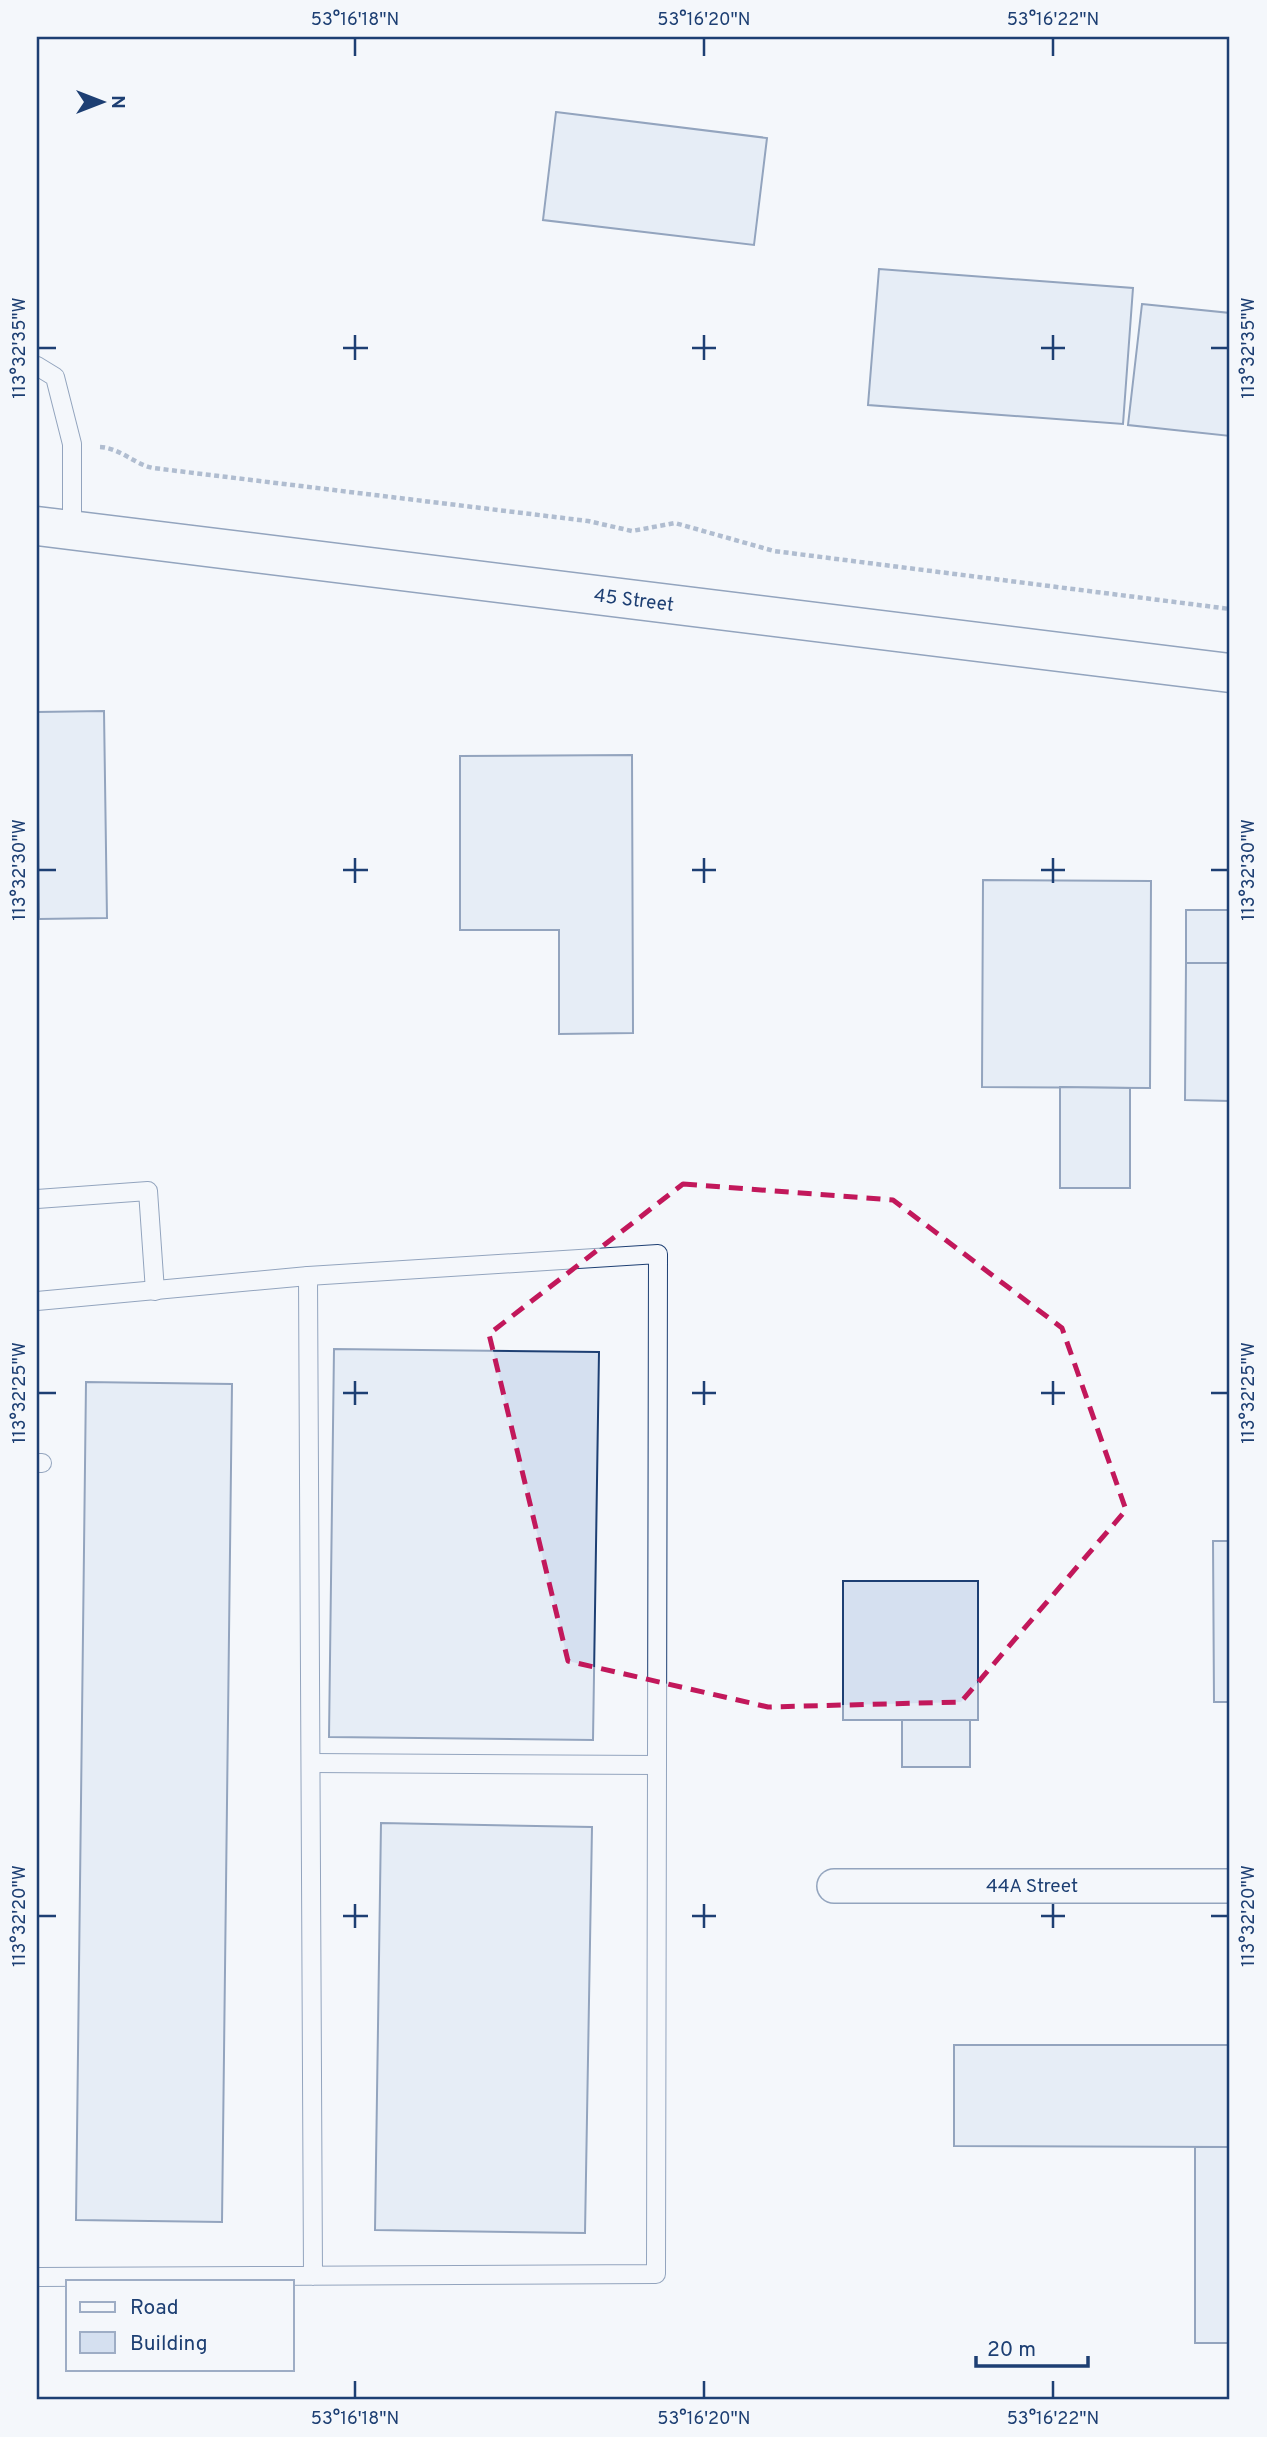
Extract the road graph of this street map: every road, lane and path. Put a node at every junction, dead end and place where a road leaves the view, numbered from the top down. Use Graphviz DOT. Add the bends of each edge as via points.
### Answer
graph roads {
  1 [pos="37,366"];
  2 [pos="72,444"];
  3 [pos="55,528"];
  4 [pos="1230,608"];
  5 [pos="1230,673"];
  6 [pos="37,1199"];
  7 [pos="308,1276"];
  8 [pos="155,1291"];
  9 [pos="37,1301"];
  10 [pos="311,1763"];
  11 [pos="657,1765"];
  12 [pos="834,1886"];
  13 [pos="1230,1886"];
  14 [pos="313,2276"];
  15 [pos="37,2277"];
  1 -- 2 [label="lane" via="55,377"];
  2 -- 3 [label="lane"];
  2 -- 4 [label="path" via="107,447 153,468 588,521 621,530 675,523 774,551"];
  3 -- 5 [label="main road, 45 Street"];
  6 -- 8 [label="lane" via="148,1191"];
  7 -- 8 [label="lane"];
  7 -- 10 [label="lane"];
  7 -- 11 [label="lane" via="658,1254"];
  8 -- 9 [label="lane"];
  10 -- 11 [label="lane"];
  10 -- 14 [label="lane"];
  11 -- 14 [label="lane" via="656,2274"];
  12 -- 13 [label="street, 44A Street"];
  14 -- 15 [label="lane"];
}
